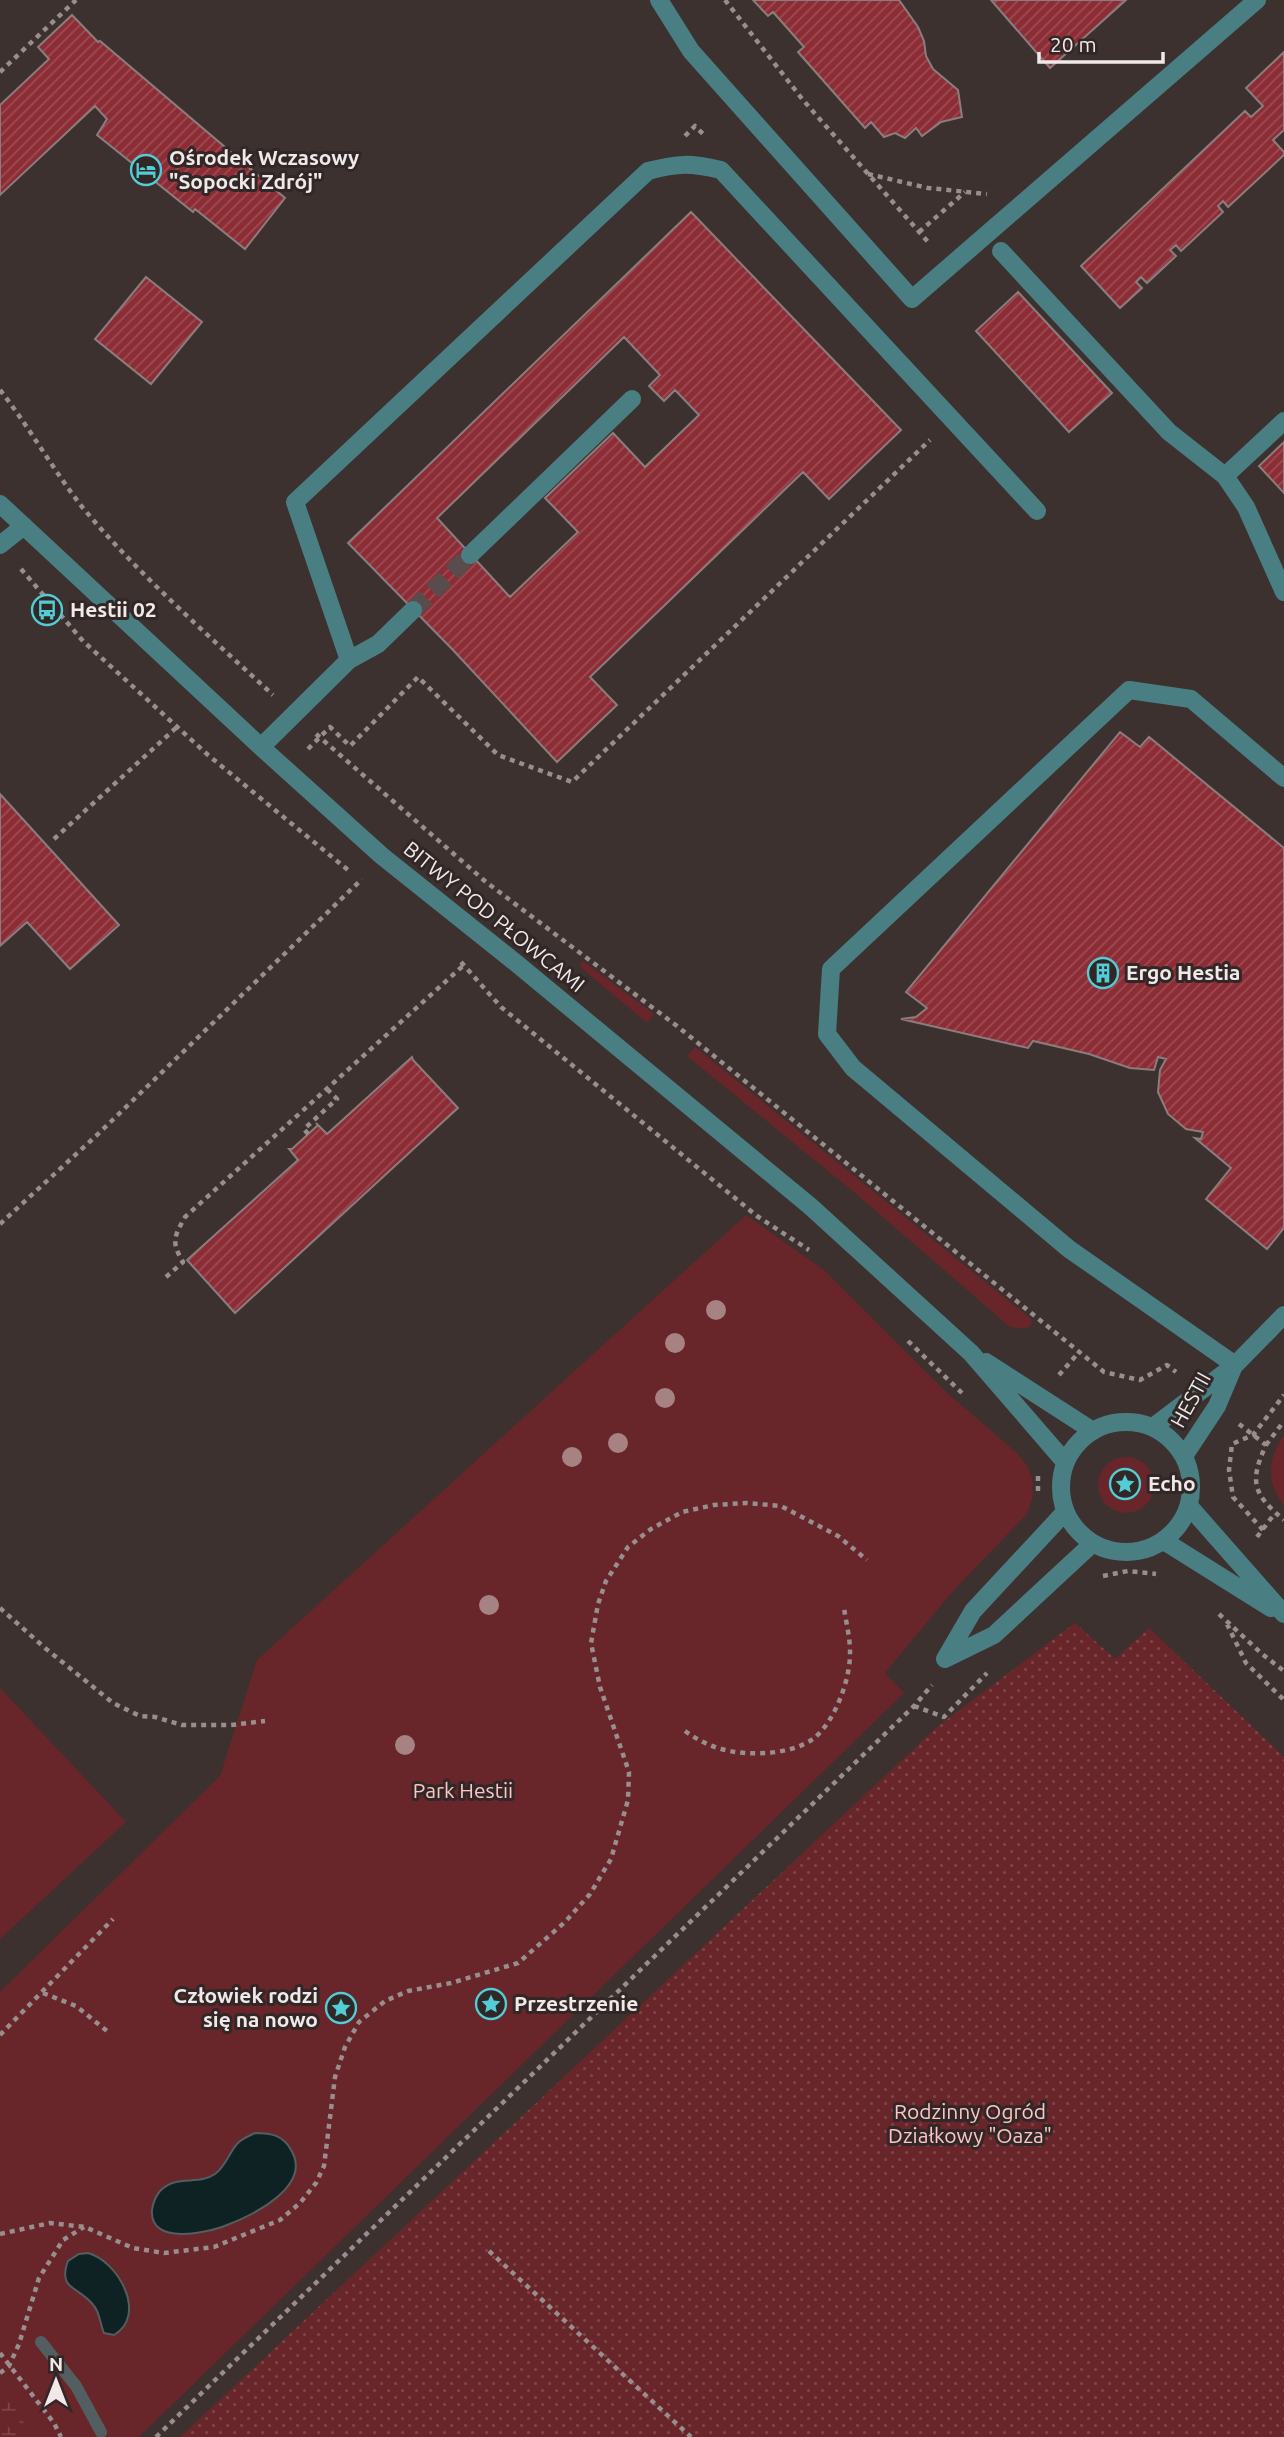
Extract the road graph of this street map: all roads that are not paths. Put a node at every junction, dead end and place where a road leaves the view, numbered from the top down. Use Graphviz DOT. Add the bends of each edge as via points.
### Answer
graph roads {
  1 [pos="659,0"];
  2 [pos="1257,0"];
  3 [pos="1000,251"];
  4 [pos="632,399"];
  5 [pos="1284,421"];
  6 [pos="1225,476"];
  7 [pos="0,504"];
  8 [pos="1037,511"];
  9 [pos="24,526"];
  10 [pos="0,545"];
  11 [pos="470,555"];
  12 [pos="1284,592"];
  13 [pos="413,610"];
  14 [pos="349,660"];
  15 [pos="261,747"];
  16 [pos="1284,778"];
  17 [pos="1284,1315"];
  18 [pos="971,1353"];
  19 [pos="1235,1365"];
  20 [pos="1153,1427"];
  21 [pos="1093,1430"];
  22 [pos="1184,1456"];
  23 [pos="1065,1462"];
  24 [pos="1189,1506"];
  25 [pos="1065,1512"];
  26 [pos="1164,1541"];
  27 [pos="1092,1544"];
  28 [pos="1284,1615"];
  1 -- 2 [label="street" via="691,51 912,299"];
  3 -- 6 [label="street" via="1169,432"];
  4 -- 11 [label="street"];
  5 -- 6 [label="street"];
  6 -- 12 [label="street" via="1246,506"];
  7 -- 9 [label="street, BITWY POD PŁOWCAMI"];
  8 -- 14 [label="street" via="721,170 677,163 648,171 295,502"];
  9 -- 10 [label="street"];
  9 -- 15 [label="street, BITWY POD PŁOWCAMI"];
  13 -- 14 [label="street" via="378,644"];
  14 -- 15 [label="street"];
  15 -- 18 [label="street, BITWY POD PŁOWCAMI" via="382,856 810,1206"];
  16 -- 19 [label="street" via="1191,699 1129,690 831,969 827,1034 853,1068 1069,1249"];
  17 -- 19 [label="street, HESTII"];
  18 -- 21 [label="street, BITWY POD PŁOWCAMI"];
  18 -- 23 [label="street, BITWY POD PŁOWCAMI"];
  19 -- 20 [label="street, HESTII"];
  19 -- 22 [label="street, HESTII" via="1217,1406"];
  20 -- 21 [label="street" via="1112,1423"];
  20 -- 22 [label="street"];
  21 -- 23 [label="street" via="1076,1444"];
  22 -- 24 [label="street" via="1191,1472"];
  23 -- 25 [label="street" via="1061,1479"];
  24 -- 26 [label="street" via="1180,1526"];
  24 -- 28 [label="street"];
  25 -- 27 [label="street" via="1076,1531"];
  25 -- 27 [label="street" via="973,1611 945,1660 995,1635"];
  26 -- 27 [label="street" via="1141,1552 1116,1553"];
  26 -- 28 [label="street"];
}
